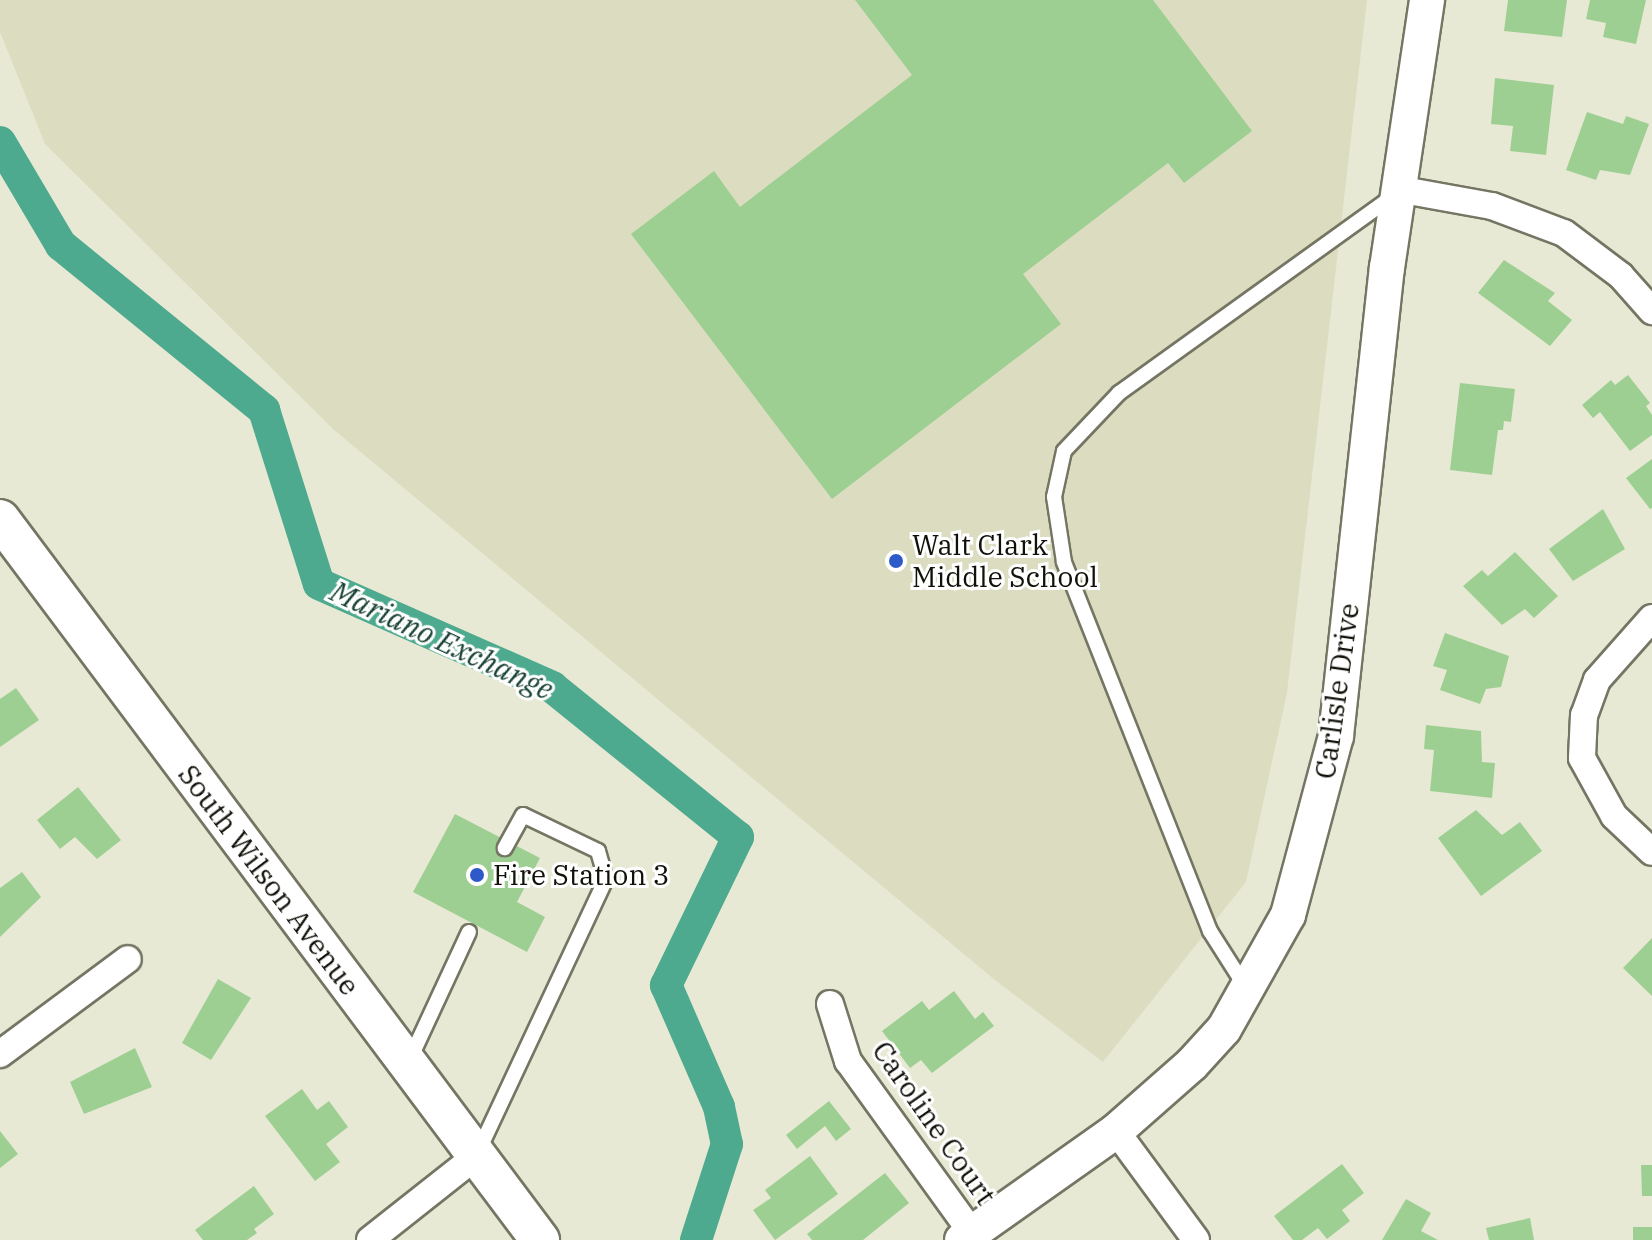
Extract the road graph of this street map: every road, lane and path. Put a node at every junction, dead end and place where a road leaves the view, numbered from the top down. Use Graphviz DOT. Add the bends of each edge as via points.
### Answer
graph roads {
  1 [pos="1427,0"];
  2 [pos="1403,190"];
  3 [pos="1652,311"];
  4 [pos="0,519"];
  5 [pos="1652,618"];
  6 [pos="505,848"];
  7 [pos="1652,852"];
  8 [pos="469,932"];
  9 [pos="128,959"];
  10 [pos="1247,990"];
  11 [pos="830,1004"];
  12 [pos="0,1054"];
  13 [pos="408,1065"];
  14 [pos="1116,1131"];
  15 [pos="475,1157"];
  16 [pos="967,1236"];
  17 [pos="370,1240"];
  18 [pos="540,1240"];
  19 [pos="1196,1240"];
  1 -- 2 [label="street, Carlisle Drive"];
  2 -- 3 [label="street" via="1492,206 1564,233 1621,276"];
  2 -- 10 [label="street, Carlisle Drive" via="1387,268 1334,747 1288,915"];
  2 -- 10 [label="lane" via="1119,393 1064,451 1054,497 1064,562 1210,931"];
  4 -- 13 [label="main road, South Wilson Avenue"];
  5 -- 7 [label="street" via="1597,680 1584,715 1582,758 1614,816"];
  6 -- 15 [label="lane" via="523,815 598,851 606,879"];
  8 -- 13 [label="lane"];
  9 -- 12 [label="street"];
  10 -- 14 [label="street, Carlisle Drive" via="1224,1029 1192,1064"];
  11 -- 16 [label="street, Caroline Court" via="848,1061"];
  13 -- 15 [label="main road, South Wilson Avenue"];
  14 -- 16 [label="street, Carlisle Drive"];
  14 -- 19 [label="street"];
  15 -- 17 [label="street"];
  15 -- 18 [label="main road, South Wilson Avenue"];
}
